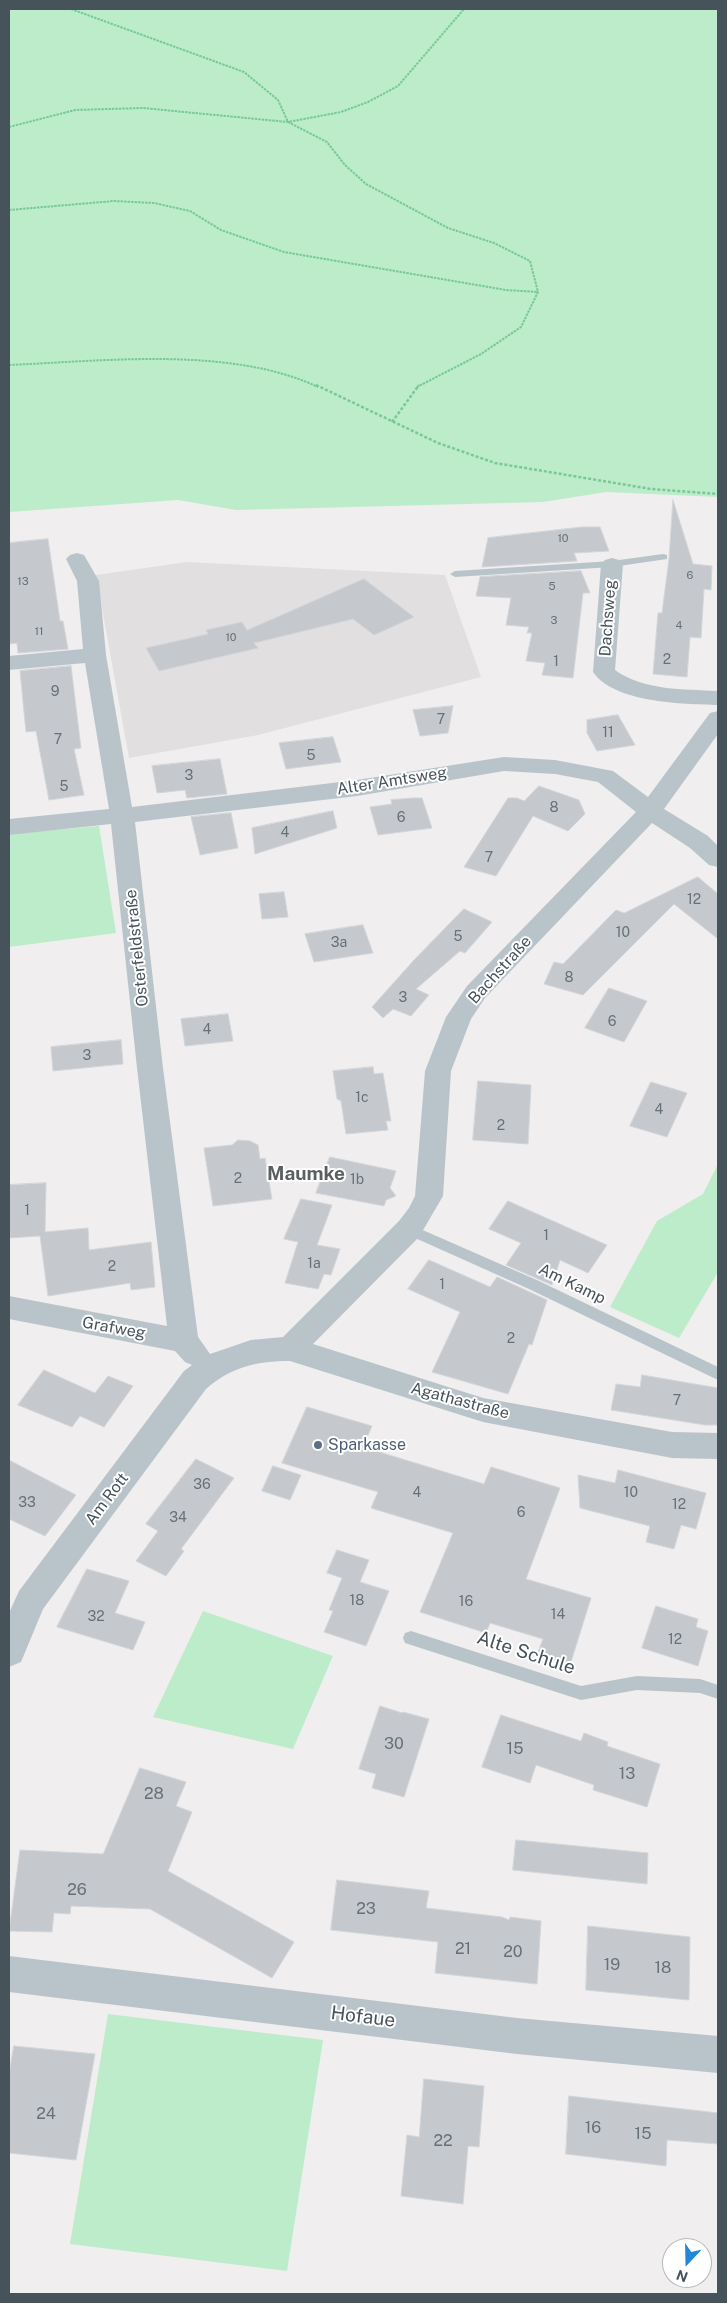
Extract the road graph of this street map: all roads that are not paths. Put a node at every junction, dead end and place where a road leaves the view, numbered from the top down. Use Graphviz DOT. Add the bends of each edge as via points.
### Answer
graph roads {
  1 [pos="662,557"];
  2 [pos="78,559"];
  3 [pos="612,564"];
  4 [pos="455,574"];
  5 [pos="94,655"];
  6 [pos="9,663"];
  7 [pos="718,698"];
  8 [pos="718,718"];
  9 [pos="650,811"];
  10 [pos="122,814"];
  11 [pos="9,827"];
  12 [pos="718,859"];
  13 [pos="408,1229"];
  14 [pos="9,1308"];
  15 [pos="184,1341"];
  16 [pos="290,1349"];
  17 [pos="208,1369"];
  18 [pos="718,1374"];
  19 [pos="718,1446"];
  20 [pos="411,1638"];
  21 [pos="11,1640"];
  22 [pos="718,1692"];
  23 [pos="9,1974"];
  24 [pos="718,2055"];
  1 -- 3 [label="lane, Dachsweg"];
  2 -- 5 [label="street, Osterfeldstraße" via="88,581"];
  3 -- 4 [label="lane, Dachsweg"];
  3 -- 7 [label="street, Dachsweg" via="604,672 614,681 664,694"];
  5 -- 6 [label="street"];
  5 -- 10 [label="street, Osterfeldstraße"];
  8 -- 9 [label="street, Bachstraße"];
  9 -- 10 [label="street, Alter Amtsweg" via="605,776 555,767 504,764 357,788"];
  9 -- 12 [label="street, Alter Amtsweg" via="699,842"];
  9 -- 13 [label="street, Bachstraße" via="476,992 459,1017 438,1071 429,1196 420,1215"];
  10 -- 11 [label="street, Alter Amtsweg"];
  10 -- 15 [label="street, Osterfeldstraße"];
  13 -- 16 [label="street, Bachstraße"];
  13 -- 18 [label="lane, Am Kamp" via="534,1285"];
  14 -- 15 [label="street, Grafweg"];
  15 -- 17 [label="street"];
  16 -- 17 [label="street, Agathastraße" via="251,1351"];
  16 -- 19 [label="street, Agathastraße" via="483,1410 672,1445"];
  17 -- 21 [label="street, Am Rott" via="195,1380 30,1601"];
  20 -- 22 [label="lane, Alte Schule" via="581,1693 637,1683 700,1686"];
  23 -- 24 [label="street, Hofaue" via="517,2036"];
}
